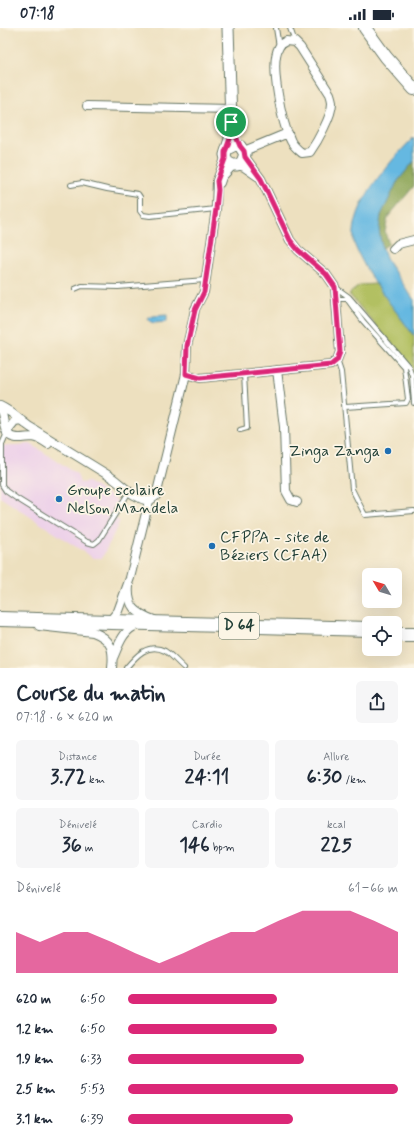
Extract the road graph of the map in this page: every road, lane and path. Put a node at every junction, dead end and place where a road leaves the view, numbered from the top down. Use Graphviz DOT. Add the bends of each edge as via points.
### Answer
graph roads {
  1 [pos="228,28"];
  2 [pos="276,28"];
  3 [pos="290,28"];
  4 [pos="365,28"];
  5 [pos="374,28"];
  6 [pos="295,42"];
  7 [pos="279,47"];
  8 [pos="414,79"];
  9 [pos="414,90"];
  10 [pos="87,106"];
  11 [pos="231,109"];
  12 [pos="231,122"];
  13 [pos="288,133"];
  14 [pos="243,151"];
  15 [pos="230,159"];
  16 [pos="261,179"];
  17 [pos="71,185"];
  18 [pos="216,209"];
  19 [pos="414,240"];
  20 [pos="393,250"];
  21 [pos="206,280"];
  22 [pos="335,287"];
  23 [pos="75,289"];
  24 [pos="336,299"];
  25 [pos="337,360"];
  26 [pos="277,370"];
  27 [pos="186,374"];
  28 [pos="244,374"];
  29 [pos="414,403"];
  30 [pos="0,406"];
  31 [pos="345,407"];
  32 [pos="0,410"];
  33 [pos="21,420"];
  34 [pos="240,430"];
  35 [pos="7,433"];
  36 [pos="129,492"];
  37 [pos="149,501"];
  38 [pos="297,502"];
  39 [pos="414,512"];
  40 [pos="130,578"];
  41 [pos="0,619"];
  42 [pos="108,622"];
  43 [pos="0,624"];
  44 [pos="20,625"];
  45 [pos="227,625"];
  46 [pos="133,627"];
  47 [pos="362,630"];
  48 [pos="402,630"];
  49 [pos="414,631"];
  50 [pos="362,634"];
  51 [pos="402,634"];
  52 [pos="414,635"];
  53 [pos="113,658"];
  54 [pos="112,668"];
  55 [pos="126,668"];
  56 [pos="184,668"];
  1 -- 11 [label="street"];
  2 -- 7 [label="lane"];
  3 -- 6 [label="lane"];
  4 -- 9 [label="main road"];
  5 -- 8 [label="main road"];
  6 -- 7 [label="street" via="286,41"];
  6 -- 13 [label="street" via="330,94 332,102 331,111 318,142 310,152 302,153 295,148"];
  7 -- 13 [label="street" via="276,62 277,96"];
  10 -- 11 [label="street"];
  11 -- 12 [label="street"];
  12 -- 14 [label="street"];
  12 -- 15 [label="street"];
  13 -- 14 [label="street"];
  14 -- 15 [label="street" via="242,162"];
  14 -- 15 [label="street" via="235,145"];
  14 -- 16 [label="street"];
  15 -- 16 [label="street"];
  15 -- 18 [label="street" via="218,190"];
  16 -- 22 [label="street" via="294,245 326,274"];
  17 -- 18 [label="lane" via="82,183 138,194 140,211 150,216"];
  18 -- 21 [label="street"];
  19 -- 20 [label="street" via="398,244"];
  21 -- 23 [label="lane" via="118,287 82,286"];
  21 -- 27 [label="street" via="204,292 195,310 187,346"];
  22 -- 24 [label="street"];
  22 -- 29 [label="lane" via="349,297 409,367"];
  24 -- 25 [label="street" via="340,352"];
  24 -- 31 [label="lane" via="347,300 404,367 408,399 406,404"];
  25 -- 26 [label="street" via="331,365"];
  25 -- 31 [label="lane"];
  26 -- 28 [label="street"];
  26 -- 38 [label="street" via="284,427 286,492 291,500"];
  27 -- 28 [label="street" via="200,378"];
  27 -- 37 [label="street" via="156,496"];
  28 -- 34 [label="lane" via="247,428"];
  30 -- 33 [label="street"];
  31 -- 39 [label="lane" via="352,488 365,515"];
  32 -- 35 [label="street"];
  33 -- 35 [label="street" via="15,421"];
  33 -- 36 [label="street" via="112,478"];
  35 -- 36 [label="street" via="20,438 34,437 42,440 111,484"];
  35 -- 36 [label="lane" via="2,444 2,485 6,491 87,542 94,544 99,540"];
  36 -- 37 [label="street"];
  37 -- 40 [label="street"];
  40 -- 42 [label="street" via="118,611"];
  40 -- 45 [label="street" via="130,601 135,610 142,615 154,620"];
  41 -- 42 [label="highway, D 64"];
  42 -- 45 [label="highway, D 64"];
  43 -- 44 [label="highway, D 64"];
  44 -- 46 [label="highway, D 64"];
  44 -- 53 [label="street" via="102,635 112,648"];
  45 -- 47 [label="highway, D 64"];
  46 -- 50 [label="highway, D 64"];
  46 -- 53 [label="street" via="123,637"];
  48 -- 49 [label="highway"];
  51 -- 52 [label="highway"];
  53 -- 54 [label="street"];
  55 -- 56 [label="lane" via="143,651 156,648 166,651"];
}
